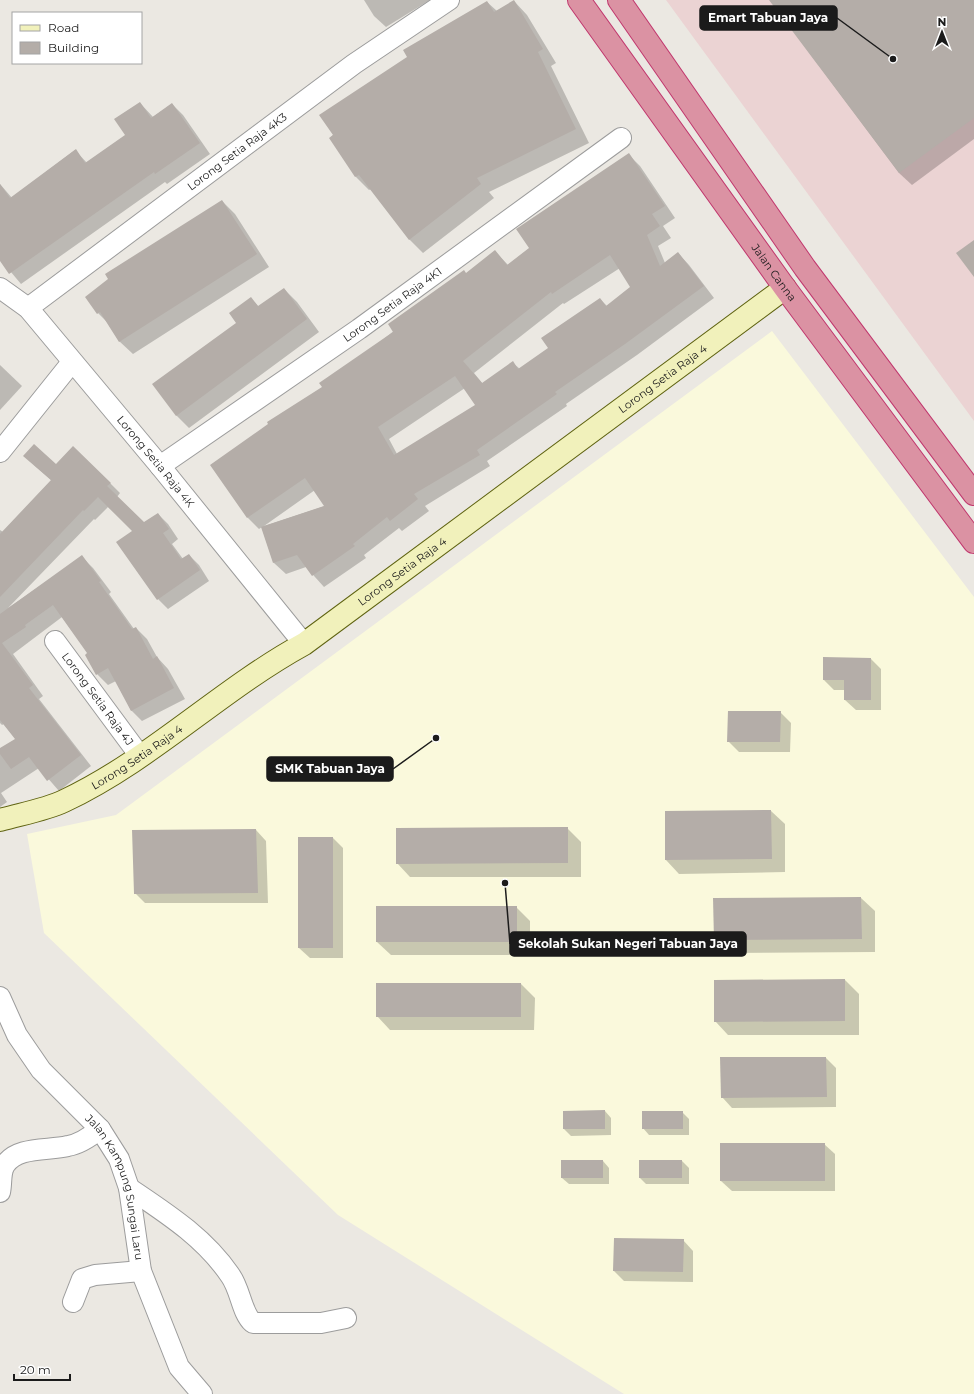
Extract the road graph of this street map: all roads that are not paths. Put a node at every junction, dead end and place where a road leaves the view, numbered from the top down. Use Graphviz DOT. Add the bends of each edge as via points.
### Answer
graph roads {
  1 [pos="449,0"];
  2 [pos="579,0"];
  3 [pos="619,0"];
  4 [pos="621,138"];
  5 [pos="0,288"];
  6 [pos="785,288"];
  7 [pos="28,308"];
  8 [pos="72,362"];
  9 [pos="0,452"];
  10 [pos="160,466"];
  11 [pos="974,494"];
  12 [pos="974,542"];
  13 [pos="55,641"];
  14 [pos="304,644"];
  15 [pos="140,756"];
  16 [pos="0,820"];
  17 [pos="0,997"];
  18 [pos="100,1129"];
  19 [pos="129,1188"];
  20 [pos="0,1192"];
  21 [pos="142,1271"];
  22 [pos="73,1302"];
  23 [pos="346,1318"];
  24 [pos="202,1394"];
  1 -- 7 [label="street, Lorong Setia Raja 4K3" via="354,64"];
  2 -- 6 [label="highway, Jalan Canna"];
  3 -- 11 [label="highway" via="805,268"];
  4 -- 10 [label="street, Lorong Setia Raja 4K1" via="359,330"];
  5 -- 7 [label="street, Lorong Setia Raja 4K"];
  6 -- 12 [label="highway, Jalan Canna"];
  6 -- 14 [label="street, Lorong Setia Raja 4"];
  7 -- 8 [label="street, Lorong Setia Raja 4K"];
  8 -- 9 [label="street"];
  8 -- 10 [label="street, Lorong Setia Raja 4K"];
  10 -- 14 [label="street, Lorong Setia Raja 4K"];
  13 -- 15 [label="street, Lorong Setia Raja 4J"];
  14 -- 15 [label="street, Lorong Setia Raja 4" via="274,660"];
  15 -- 16 [label="street, Lorong Setia Raja 4" via="104,780 63,802"];
  17 -- 18 [label="street, Jalan Kampung Sungai Laru" via="17,1035 41,1070"];
  18 -- 19 [label="street, Jalan Kampung Sungai Laru" via="119,1159"];
  18 -- 20 [label="street" via="90,1138 69,1146 18,1154 3,1169"];
  19 -- 21 [label="street, Jalan Kampung Sungai Laru"];
  19 -- 23 [label="street" via="178,1221 219,1260 231,1276 240,1293 247,1317 253,1323 321,1323"];
  21 -- 22 [label="street" via="95,1275 82,1279"];
  21 -- 24 [label="street, Jalan Kampung Sungai Laru" via="179,1367"];
}
